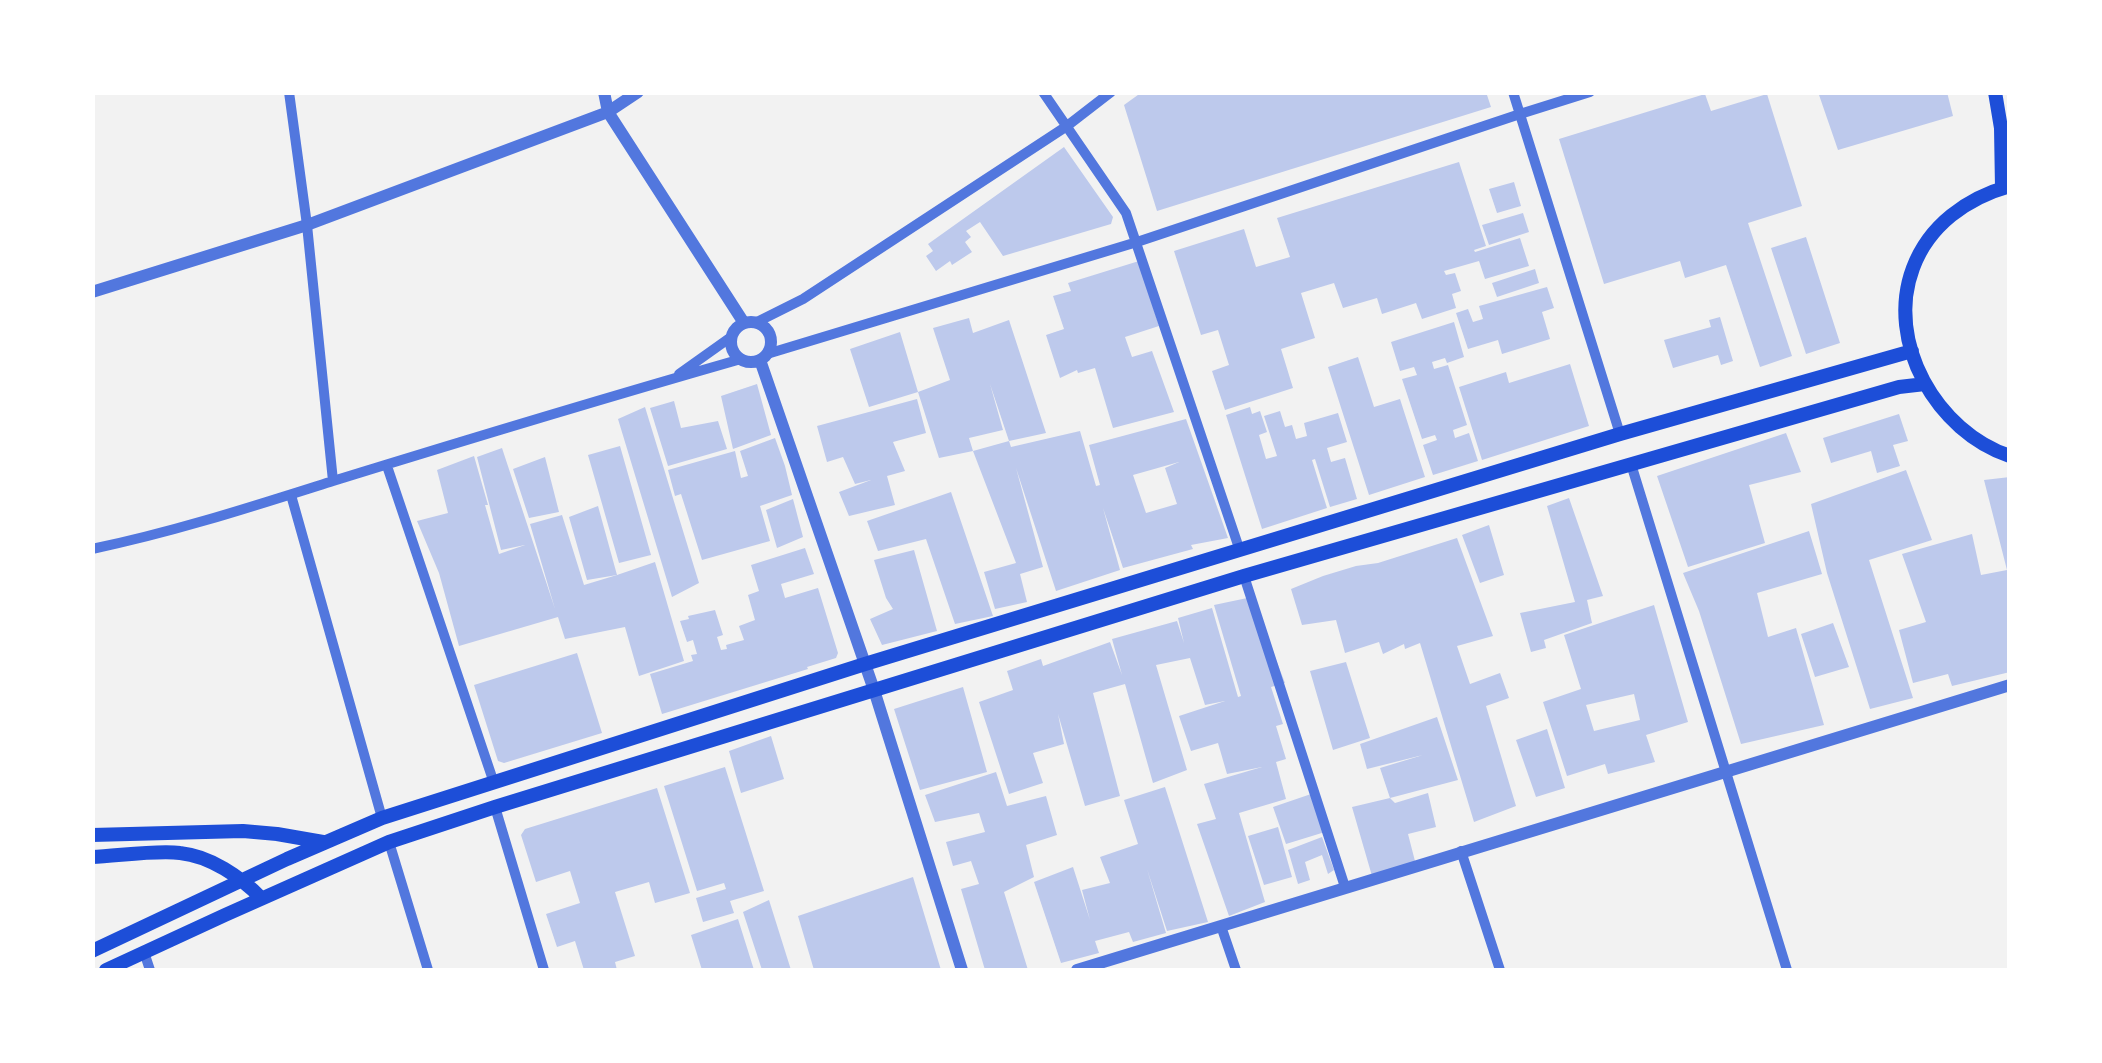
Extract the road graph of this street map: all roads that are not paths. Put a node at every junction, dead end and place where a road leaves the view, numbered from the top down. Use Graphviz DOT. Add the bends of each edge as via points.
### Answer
graph roads {
  1 [pos="289,92"];
  2 [pos="604,92"];
  3 [pos="638,92"];
  4 [pos="1044,92"];
  5 [pos="1112,92"];
  6 [pos="1513,92"];
  7 [pos="1590,92"];
  8 [pos="1995,92"];
  9 [pos="608,112"];
  10 [pos="1520,114"];
  11 [pos="1067,126"];
  12 [pos="2006,187"];
  13 [pos="306,225"];
  14 [pos="1137,242"];
  15 [pos="92,292"];
  16 [pos="751,323"];
  17 [pos="731,337"];
  18 [pos="1912,351"];
  19 [pos="764,357"];
  20 [pos="741,359"];
  21 [pos="674,378"];
  22 [pos="1925,384"];
  23 [pos="1620,434"];
  24 [pos="2010,456"];
  25 [pos="1631,464"];
  26 [pos="388,466"];
  27 [pos="334,481"];
  28 [pos="291,496"];
  29 [pos="92,549"];
  30 [pos="1240,551"];
  31 [pos="1244,576"];
  32 [pos="865,664"];
  33 [pos="2010,685"];
  34 [pos="874,690"];
  35 [pos="1726,772"];
  36 [pos="494,783"];
  37 [pos="495,807"];
  38 [pos="382,818"];
  39 [pos="92,835"];
  40 [pos="324,842"];
  41 [pos="388,842"];
  42 [pos="1461,851"];
  43 [pos="92,858"];
  44 [pos="243,880"];
  45 [pos="1345,887"];
  46 [pos="261,898"];
  47 [pos="1222,926"];
  48 [pos="92,952"];
  49 [pos="144,952"];
  50 [pos="106,970"];
  51 [pos="150,970"];
  52 [pos="428,970"];
  53 [pos="544,970"];
  54 [pos="962,970"];
  55 [pos="1077,970"];
  56 [pos="1236,970"];
  57 [pos="1500,970"];
  58 [pos="1787,970"];
  1 -- 13 [label="street"];
  2 -- 9 [label="street"];
  3 -- 9 [label="street"];
  4 -- 11 [label="street"];
  5 -- 11 [label="street"];
  6 -- 10 [label="street"];
  7 -- 10 [label="street"];
  8 -- 12 [label="main road"];
  9 -- 13 [label="street"];
  9 -- 16 [label="street"];
  10 -- 14 [label="street"];
  10 -- 23 [label="street"];
  11 -- 14 [label="street" via="1126,214"];
  11 -- 16 [label="street" via="804,299"];
  12 -- 18 [label="main road" via="1963,204 1932,232 1912,269 1905,310"];
  13 -- 15 [label="street"];
  13 -- 27 [label="street"];
  14 -- 19 [label="street"];
  14 -- 30 [label="street"];
  16 -- 17 [label="street"];
  16 -- 19 [label="street" via="771,336"];
  17 -- 20 [label="street"];
  17 -- 21 [label="street"];
  18 -- 22 [label="main road"];
  18 -- 23 [label="main road"];
  19 -- 20 [label="street"];
  19 -- 32 [label="street"];
  20 -- 21 [label="street"];
  21 -- 26 [label="street"];
  22 -- 24 [label="main road" via="1958,426"];
  22 -- 25 [label="main road"];
  23 -- 30 [label="main road"];
  25 -- 31 [label="main road"];
  25 -- 35 [label="street"];
  26 -- 27 [label="street"];
  26 -- 36 [label="street"];
  27 -- 28 [label="street"];
  28 -- 29 [label="street"];
  28 -- 38 [label="street"];
  30 -- 32 [label="main road"];
  31 -- 34 [label="main road"];
  31 -- 45 [label="street"];
  32 -- 34 [label="street"];
  32 -- 36 [label="main road"];
  33 -- 35 [label="street"];
  34 -- 37 [label="main road"];
  34 -- 54 [label="street"];
  35 -- 42 [label="street"];
  35 -- 58 [label="street"];
  36 -- 38 [label="main road"];
  37 -- 41 [label="main road"];
  37 -- 53 [label="street"];
  38 -- 40 [label="main road"];
  39 -- 40 [label="main road" via="243,830"];
  40 -- 44 [label="main road"];
  41 -- 46 [label="main road"];
  41 -- 52 [label="street"];
  42 -- 45 [label="street"];
  42 -- 57 [label="street"];
  43 -- 44 [label="main road" via="181,853"];
  44 -- 46 [label="main road"];
  44 -- 48 [label="main road"];
  45 -- 47 [label="street"];
  46 -- 49 [label="main road"];
  47 -- 55 [label="street"];
  47 -- 56 [label="street"];
  49 -- 50 [label="main road"];
  49 -- 51 [label="street"];
}
